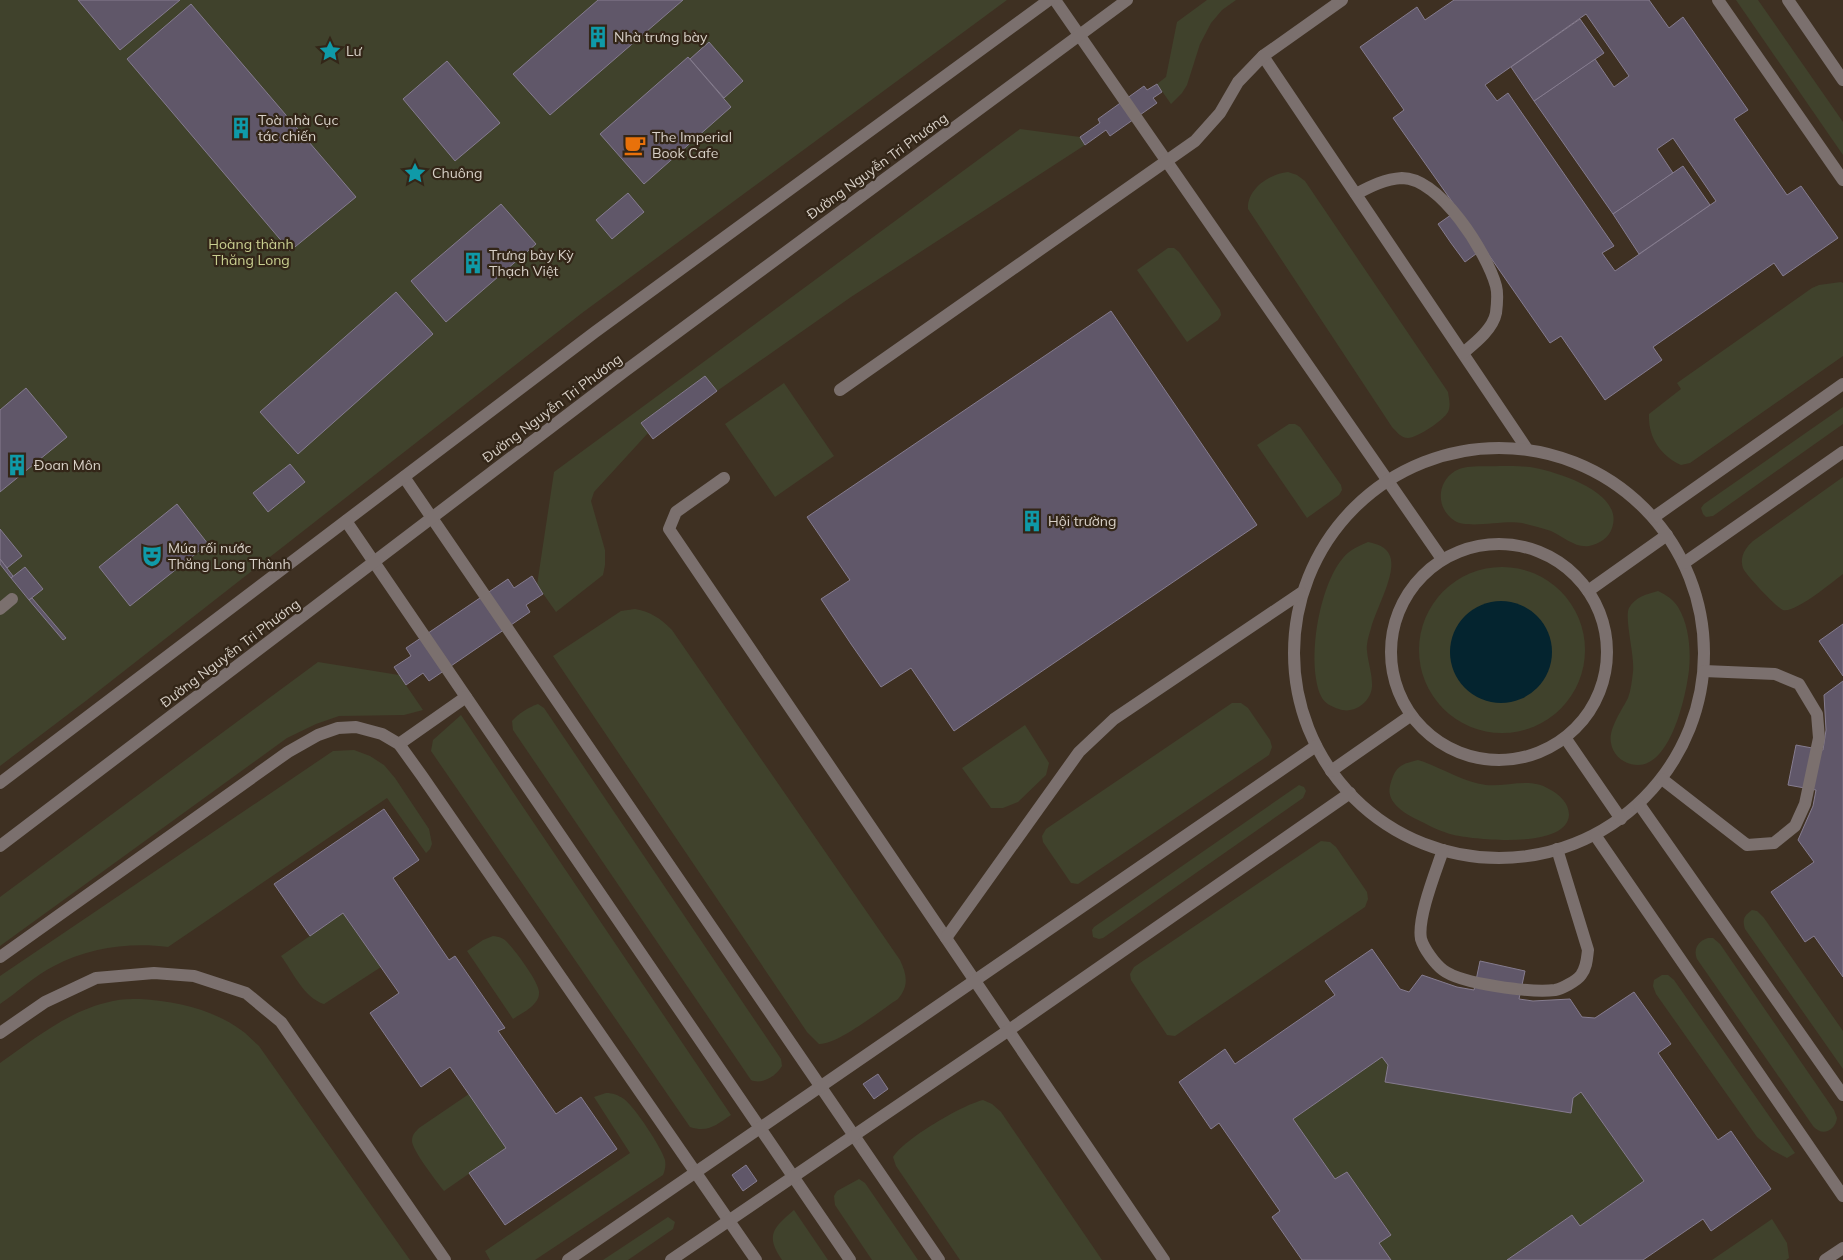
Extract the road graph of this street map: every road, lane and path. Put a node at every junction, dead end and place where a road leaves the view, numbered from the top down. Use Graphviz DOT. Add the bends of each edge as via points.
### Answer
graph roads {
  1 [pos="1049,0"];
  2 [pos="1055,0"];
  3 [pos="1127,0"];
  4 [pos="1342,0"];
  5 [pos="1718,0"];
  6 [pos="1788,0"];
  7 [pos="1079,36"];
  8 [pos="1263,56"];
  9 [pos="1843,80"];
  10 [pos="1166,161"];
  11 [pos="1843,180"];
  12 [pos="1356,194"];
  13 [pos="1463,353"];
  14 [pos="1843,384"];
  15 [pos="840,390"];
  16 [pos="1527,449"];
  17 [pos="1843,452"];
  18 [pos="404,477"];
  19 [pos="724,478"];
  20 [pos="1386,480"];
  21 [pos="1654,517"];
  22 [pos="433,519"];
  23 [pos="346,521"];
  24 [pos="1667,535"];
  25 [pos="1442,559"];
  26 [pos="374,563"];
  27 [pos="1684,563"];
  28 [pos="1588,591"];
  29 [pos="1301,593"];
  30 [pos="12,599"];
  31 [pos="0,609"];
  32 [pos="1704,671"];
  33 [pos="466,697"];
  34 [pos="1410,716"];
  35 [pos="1566,739"];
  36 [pos="399,744"];
  37 [pos="1316,746"];
  38 [pos="1331,771"];
  39 [pos="1662,779"];
  40 [pos="0,783"];
  41 [pos="1350,793"];
  42 [pos="1639,804"];
  43 [pos="1621,819"];
  44 [pos="1595,835"];
  45 [pos="0,846"];
  46 [pos="1557,849"];
  47 [pos="1443,850"];
  48 [pos="946,938"];
  49 [pos="0,957"];
  50 [pos="975,981"];
  51 [pos="1009,1030"];
  52 [pos="0,1033"];
  53 [pos="820,1086"];
  54 [pos="1843,1095"];
  55 [pos="759,1128"];
  56 [pos="854,1135"];
  57 [pos="694,1172"];
  58 [pos="793,1178"];
  59 [pos="1843,1196"];
  60 [pos="729,1221"];
  61 [pos="1843,1248"];
  62 [pos="445,1260"];
  63 [pos="568,1260"];
  64 [pos="671,1260"];
  65 [pos="756,1260"];
  66 [pos="850,1260"];
  67 [pos="939,1260"];
  68 [pos="1164,1260"];
  69 [pos="1825,1260"];
  1 -- 18 [label="street" via="595,332"];
  2 -- 7 [label="street"];
  3 -- 7 [label="street, Đường Nguyễn Tri Phương"];
  4 -- 8 [label="street"];
  5 -- 11 [label="street"];
  6 -- 9 [label="street"];
  7 -- 10 [label="street"];
  7 -- 22 [label="street, Đường Nguyễn Tri Phương" via="625,371"];
  8 -- 10 [label="street" via="1238,82 1220,112 1196,141"];
  8 -- 12 [label="street"];
  10 -- 15 [label="street"];
  10 -- 20 [label="street"];
  12 -- 13 [label="street"];
  12 -- 13 [label="street" via="1377,182 1404,178 1428,187 1469,230 1497,288 1496,314 1482,337"];
  13 -- 16 [label="street"];
  14 -- 21 [label="street"];
  16 -- 20 [label="street" via="1483,447 1432,457"];
  16 -- 21 [label="street" via="1579,463 1619,486"];
  17 -- 27 [label="street"];
  18 -- 22 [label="street"];
  18 -- 23 [label="street"];
  19 -- 48 [label="street" via="676,512 669,529"];
  20 -- 25 [label="street"];
  20 -- 29 [label="street" via="1341,520 1310,570"];
  21 -- 24 [label="street"];
  22 -- 26 [label="street, Đường Nguyễn Tri Phương"];
  22 -- 53 [label="street"];
  23 -- 26 [label="street"];
  23 -- 40 [label="street"];
  24 -- 27 [label="street"];
  24 -- 28 [label="street"];
  25 -- 28 [label="street" via="1467,547 1495,543 1523,546 1549,556 1572,572"];
  25 -- 34 [label="street" via="1414,582 1396,613 1389,648 1394,684"];
  26 -- 33 [label="street"];
  26 -- 45 [label="street, Đường Nguyễn Tri Phương"];
  27 -- 32 [label="street" via="1701,613"];
  28 -- 35 [label="street" via="1604,623 1608,655 1602,686 1592,708"];
  29 -- 37 [label="street" via="1294,629 1297,689"];
  29 -- 48 [label="street" via="1114,719 1080,752"];
  30 -- 31 [label="street"];
  32 -- 39 [label="street" via="1695,717 1673,764"];
  32 -- 39 [label="street" via="1775,674 1799,684 1818,714 1819,738 1805,804 1795,826 1774,843 1747,845"];
  33 -- 36 [label="street"];
  33 -- 55 [label="street"];
  34 -- 35 [label="street" via="1435,741 1466,756 1501,762 1535,755"];
  34 -- 38 [label="street"];
  35 -- 43 [label="street"];
  36 -- 49 [label="street" via="382,734 356,726 318,735 288,752"];
  36 -- 57 [label="street"];
  37 -- 38 [label="street"];
  37 -- 50 [label="street"];
  38 -- 41 [label="street"];
  39 -- 42 [label="street"];
  41 -- 47 [label="street" via="1391,827"];
  41 -- 51 [label="street"];
  42 -- 43 [label="street"];
  42 -- 54 [label="street"];
  43 -- 44 [label="street"];
  44 -- 46 [label="street"];
  44 -- 59 [label="street"];
  46 -- 47 [label="street" via="1492,858"];
  46 -- 47 [label="street" via="1588,950 1587,963 1580,976 1557,990 1533,991 1466,980 1444,971 1422,942 1422,917"];
  48 -- 50 [label="street"];
  50 -- 51 [label="street"];
  50 -- 53 [label="street"];
  51 -- 56 [label="street"];
  51 -- 68 [label="street"];
  52 -- 62 [label="street" via="45,1002 96,978 154,973 194,976 246,993 281,1022"];
  53 -- 55 [label="street"];
  53 -- 56 [label="street"];
  55 -- 57 [label="street"];
  55 -- 58 [label="street"];
  56 -- 58 [label="street"];
  56 -- 67 [label="street"];
  57 -- 60 [label="street"];
  57 -- 63 [label="street"];
  58 -- 60 [label="street"];
  58 -- 66 [label="street"];
  60 -- 64 [label="street"];
  60 -- 65 [label="street"];
  61 -- 69 [label="street"];
}
